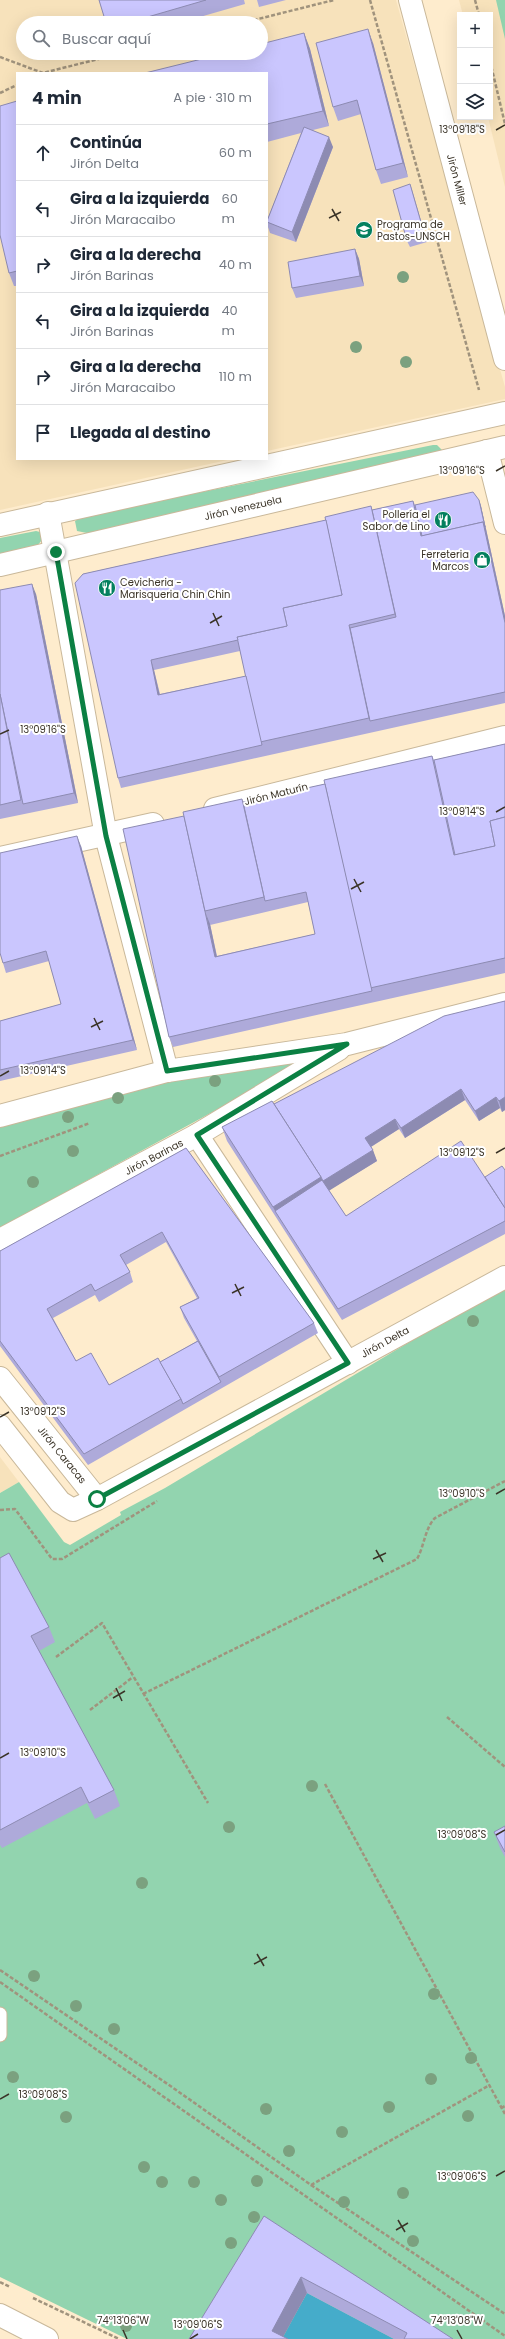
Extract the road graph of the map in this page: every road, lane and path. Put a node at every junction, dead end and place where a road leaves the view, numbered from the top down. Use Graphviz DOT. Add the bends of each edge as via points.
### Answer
graph roads {
  1 [pos="334,0"];
  2 [pos="370,0"];
  3 [pos="410,0"];
  4 [pos="476,0"];
  5 [pos="478,12"];
  6 [pos="268,16"];
  7 [pos="0,57"];
  8 [pos="94,60"];
  9 [pos="40,72"];
  10 [pos="47,72"];
  11 [pos="493,74"];
  12 [pos="16,85"];
  13 [pos="0,93"];
  14 [pos="505,124"];
  15 [pos="505,359"];
  16 [pos="479,390"];
  17 [pos="505,413"];
  18 [pos="496,449"];
  19 [pos="48,513"];
  20 [pos="505,522"];
  21 [pos="0,525"];
  22 [pos="56,552"];
  23 [pos="0,564"];
  24 [pos="505,737"];
  25 [pos="198,813"];
  26 [pos="175,819"];
  27 [pos="106,836"];
  28 [pos="0,858"];
  29 [pos="505,1004"];
  30 [pos="347,1044"];
  31 [pos="167,1071"];
  32 [pos="0,1116"];
  33 [pos="197,1135"];
  34 [pos="0,1240"];
  35 [pos="505,1277"];
  36 [pos="348,1363"];
  37 [pos="0,1378"];
  38 [pos="0,1426"];
  39 [pos="505,1481"];
  40 [pos="97,1499"];
  41 [pos="56,1657"];
  42 [pos="133,1677"];
  43 [pos="143,1694"];
  44 [pos="90,1710"];
  45 [pos="447,1717"];
  46 [pos="505,1766"];
  47 [pos="325,1784"];
  48 [pos="208,1803"];
  49 [pos="0,1970"];
  50 [pos="0,1982"];
  51 [pos="0,2014"];
  52 [pos="0,2035"];
  53 [pos="488,2086"];
  54 [pos="505,2106"];
  55 [pos="501,2108"];
  56 [pos="505,2114"];
  57 [pos="311,2185"];
  58 [pos="0,2282"];
  59 [pos="14,2289"];
  60 [pos="29,2296"];
  61 [pos="505,2314"];
  62 [pos="0,2315"];
  63 [pos="505,2336"];
  64 [pos="47,2339"];
  65 [pos="119,2339"];
  1 -- 6 [label="path"];
  2 -- 16 [label="path"];
  3 -- 15 [label="street, Jirón Miller"];
  4 -- 5 [label="path"];
  7 -- 9 [label="path"];
  8 -- 10 [label="path"];
  11 -- 14 [label="path"];
  12 -- 13 [label="path"];
  17 -- 19 [label="street"];
  18 -- 20 [label="street"];
  18 -- 22 [label="street, Jirón Venezuela"];
  19 -- 21 [label="street"];
  19 -- 22 [label="street"];
  22 -- 23 [label="street, Jirón Venezuela"];
  22 -- 27 [label="street"];
  24 -- 25 [label="street, Jirón Maturín"];
  26 -- 27 [label="street"];
  27 -- 28 [label="street"];
  27 -- 31 [label="street"];
  29 -- 30 [label="street, Jirón Barinas"];
  30 -- 31 [label="street, Jirón Barinas"];
  30 -- 33 [label="street, Jirón Barinas"];
  31 -- 32 [label="street, Jirón Barinas"];
  33 -- 34 [label="street, Jirón Barinas"];
  33 -- 36 [label="street"];
  35 -- 36 [label="street, Jirón Delta"];
  36 -- 40 [label="street, Jirón Delta"];
  37 -- 40 [label="street, Jirón Caracas"];
  38 -- 40 [label="street" via="60,1502 73,1510"];
  39 -- 43 [label="path" via="435,1518 431,1522 417,1559"];
  41 -- 42 [label="path" via="102,1623"];
  42 -- 43 [label="path"];
  42 -- 44 [label="path"];
  43 -- 48 [label="path"];
  45 -- 46 [label="path"];
  47 -- 53 [label="path"];
  49 -- 57 [label="path"];
  50 -- 63 [label="path"];
  51 -- 52 [label="lane"];
  53 -- 55 [label="path"];
  53 -- 57 [label="path"];
  54 -- 55 [label="path"];
  55 -- 56 [label="path"];
  57 -- 61 [label="path"];
  58 -- 59 [label="path"];
  60 -- 65 [label="path"];
  62 -- 64 [label="street"];
}
